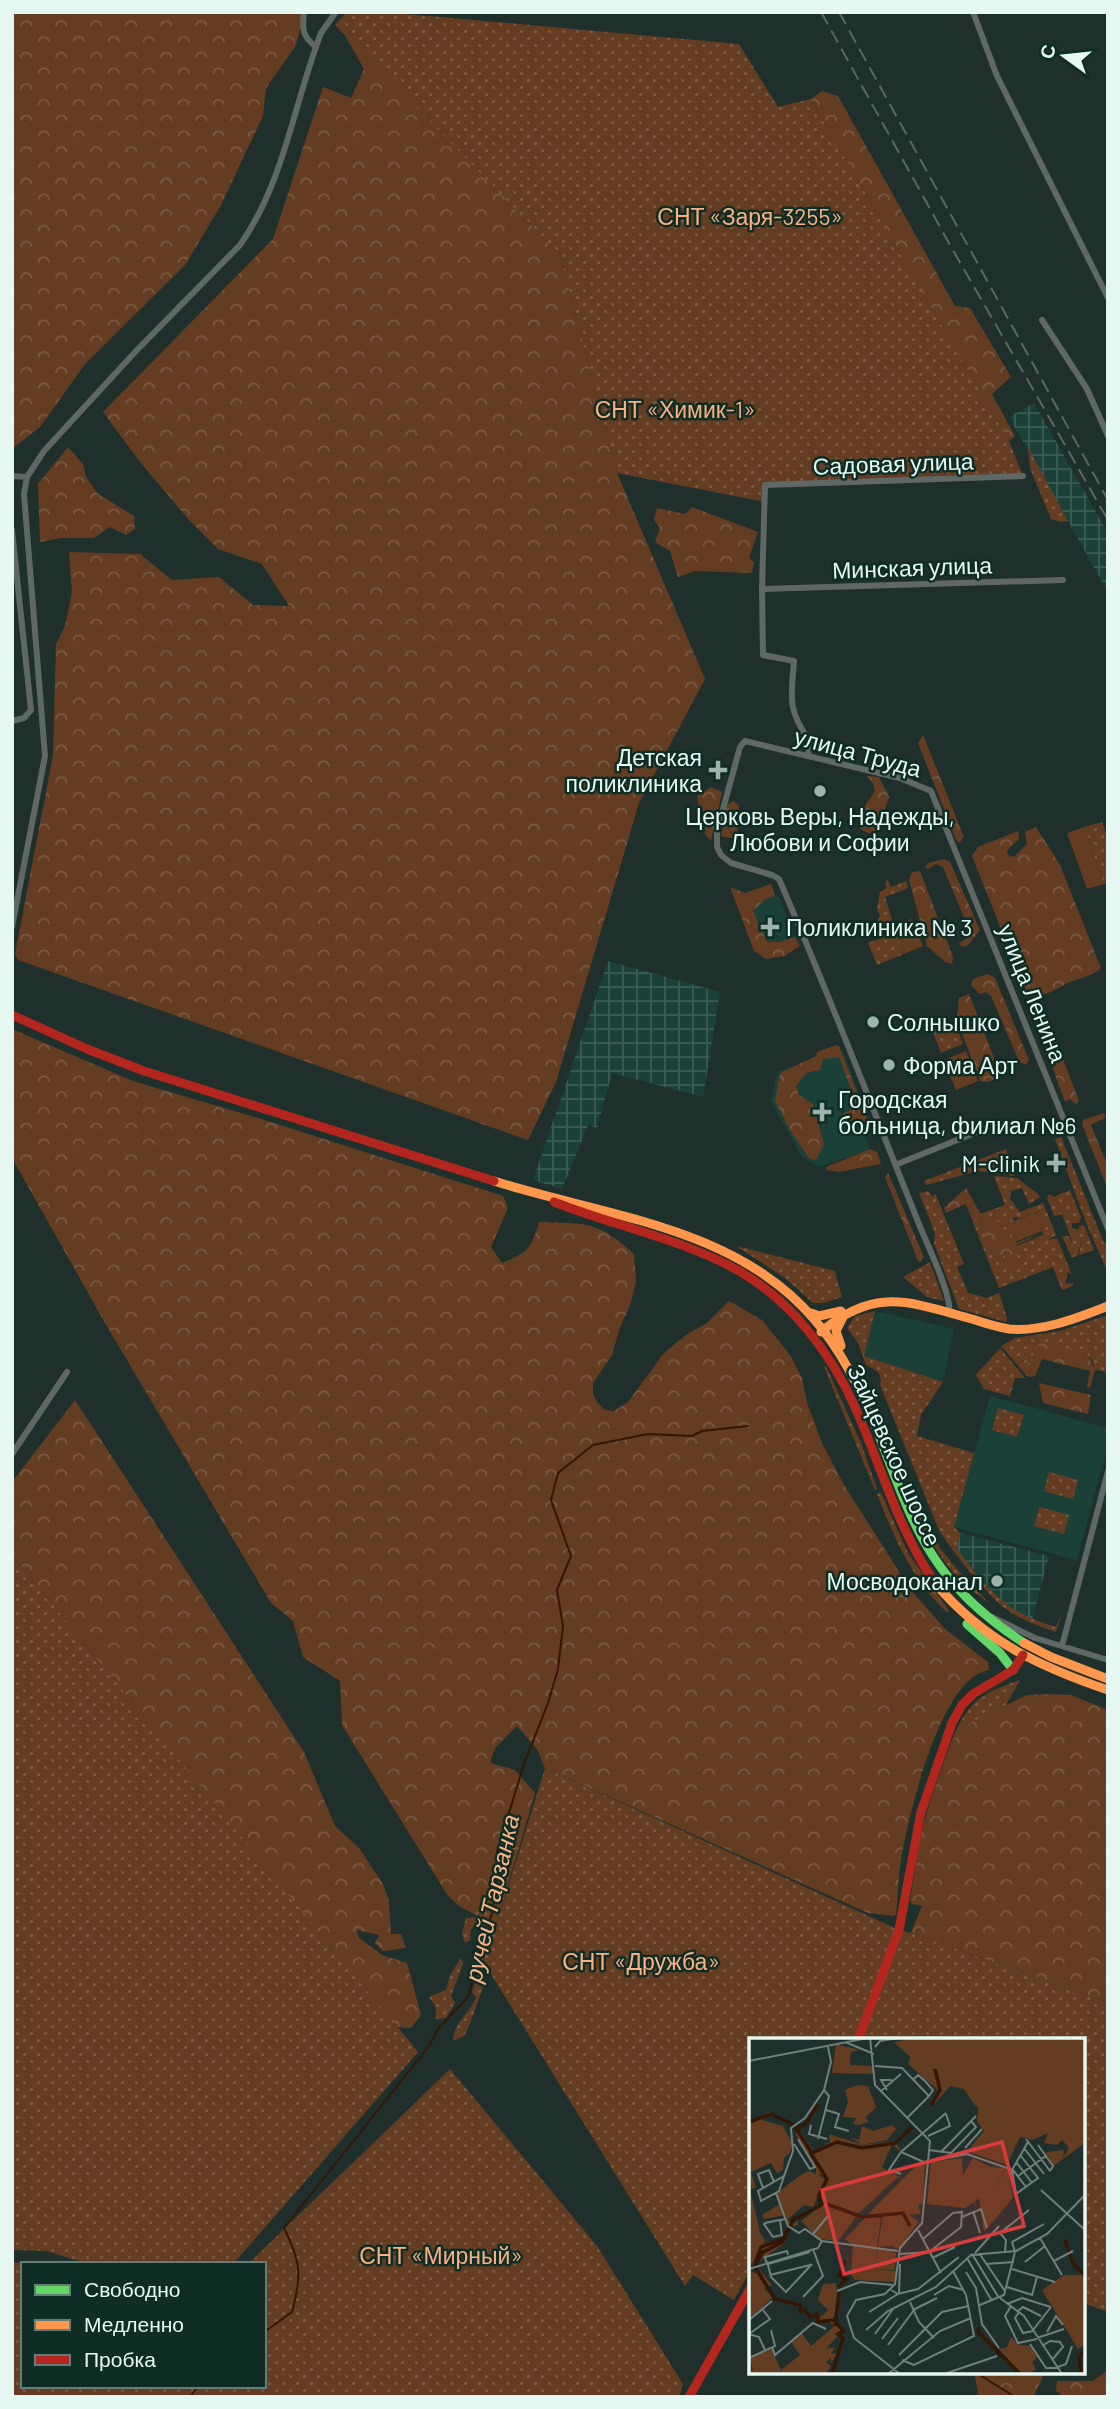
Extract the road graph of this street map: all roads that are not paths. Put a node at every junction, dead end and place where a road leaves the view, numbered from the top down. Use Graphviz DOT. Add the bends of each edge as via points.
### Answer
graph roads {
  1 [pos="304,12"];
  2 [pos="336,12"];
  3 [pos="973,12"];
  4 [pos="316,47"];
  5 [pos="1108,298"];
  6 [pos="1042,320"];
  7 [pos="1108,436"];
  8 [pos="12,476"];
  9 [pos="28,476"];
  10 [pos="1023,477"];
  11 [pos="12,530"];
  12 [pos="1063,580"];
  13 [pos="762,589"];
  14 [pos="12,721"];
  15 [pos="808,755"];
  16 [pos="956,850"];
  17 [pos="12,926"];
  18 [pos="12,1015"];
  19 [pos="987,1128"];
  20 [pos="895,1165"];
  21 [pos="529,1192"];
  22 [pos="1108,1228"];
  23 [pos="774,1296"];
  24 [pos="802,1305"];
  25 [pos="1108,1306"];
  26 [pos="850,1308"];
  27 [pos="954,1315"];
  28 [pos="824,1329"];
  29 [pos="815,1338"];
  30 [pos="67,1372"];
  31 [pos="864,1396"];
  32 [pos="12,1454"];
  33 [pos="1108,1471"];
  34 [pos="951,1603"];
  35 [pos="983,1613"];
  36 [pos="1013,1637"];
  37 [pos="1062,1646"];
  38 [pos="1023,1658"];
  39 [pos="1108,1660"];
  40 [pos="1068,1666"];
  41 [pos="1013,1670"];
  42 [pos="1108,1679"];
  43 [pos="1108,1690"];
  44 [pos="859,2038"];
  45 [pos="749,2291"];
  46 [pos="689,2397"];
  1 -- 4 [label="street" via="302,29"];
  2 -- 4 [label="street"];
  3 -- 5 [label="street" via="997,76"];
  4 -- 9 [label="street" via="271,184 249,232 44,450"];
  6 -- 7 [label="street" via="1087,389"];
  8 -- 9 [label="street"];
  9 -- 17 [label="street" via="24,495 45,756"];
  10 -- 13 [label="street, Садовая улица" via="765,485"];
  11 -- 14 [label="street" via="31,710"];
  12 -- 13 [label="street, Минская улица"];
  13 -- 15 [label="street" via="763,655 793,661 790,705 810,742"];
  15 -- 16 [label="street, улица Труда" via="900,778 932,791"];
  15 -- 20 [label="street, улица Труда" via="745,741 717,831 719,851 732,863 779,879"];
  16 -- 22 [label="street, улица Ленина"];
  18 -- 21 [label="main road" via="175,1081"];
  19 -- 20 [label="street"];
  20 -- 27 [label="street"];
  21 -- 23 [label="main road, Зайцевское шоссе" via="703,1254"];
  21 -- 24 [label="main road, Зайцевское шоссе" via="609,1211 715,1246 756,1268"];
  23 -- 28 [label="main road"];
  23 -- 29 [label="main road, Зайцевское шоссе"];
  24 -- 26 [label="main road" via="818,1316"];
  24 -- 28 [label="main road, Зайцевское шоссе"];
  25 -- 27 [label="main road" via="1043,1326 1013,1329"];
  26 -- 27 [label="main road" via="891,1300"];
  26 -- 28 [label="main road"];
  26 -- 31 [label="main road" via="835,1334"];
  28 -- 29 [label="main road"];
  28 -- 31 [label="main road, Зайцевское шоссе"];
  29 -- 34 [label="main road, Зайцевское шоссе" via="855,1405 911,1541"];
  30 -- 32 [label="street"];
  31 -- 35 [label="main road, Зайцевское шоссе" via="921,1538 952,1584"];
  33 -- 37 [label="street"];
  34 -- 38 [label="main road, Зайцевское шоссе"];
  34 -- 41 [label="main road" via="975,1633 1010,1661"];
  35 -- 36 [label="main road, Зайцевское шоссе"];
  35 -- 37 [label="street"];
  36 -- 38 [label="main road" via="1023,1647"];
  36 -- 40 [label="main road, Зайцевское шоссе"];
  37 -- 39 [label="street"];
  38 -- 40 [label="main road" via="1035,1656"];
  38 -- 41 [label="main road"];
  38 -- 43 [label="main road, Зайцевское шоссе"];
  40 -- 42 [label="main road, Зайцевское шоссе"];
  41 -- 44 [label="main road" via="967,1700 947,1735 921,1812 899,1930"];
  45 -- 46 [label="main road"];
}
